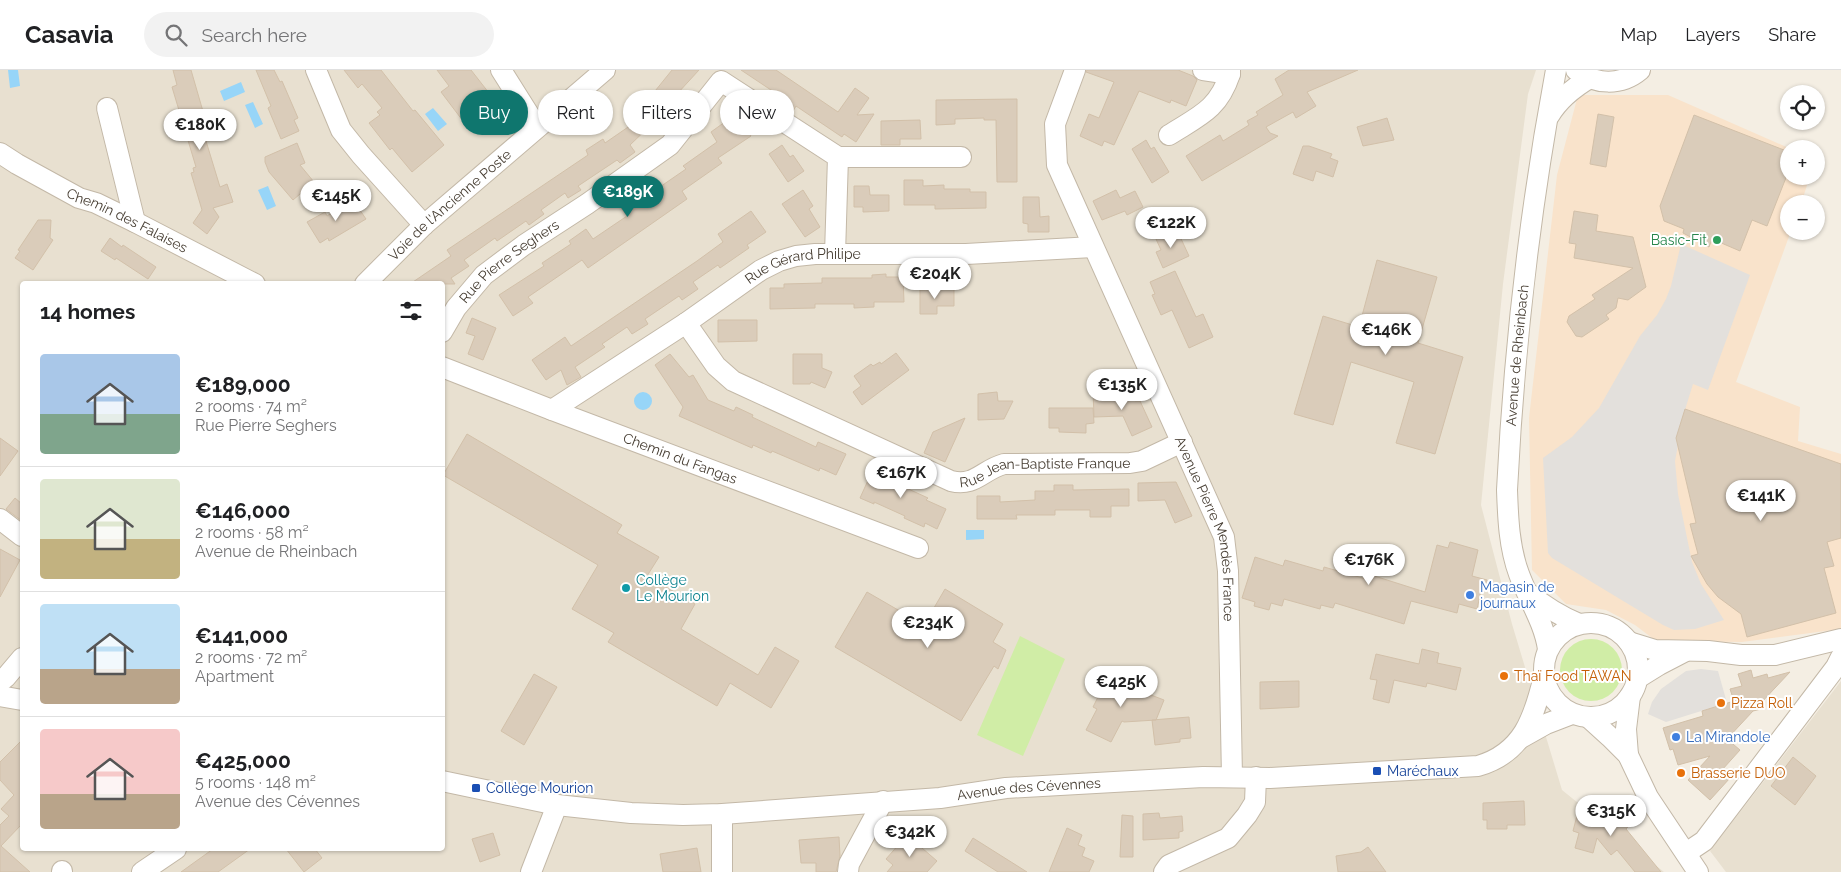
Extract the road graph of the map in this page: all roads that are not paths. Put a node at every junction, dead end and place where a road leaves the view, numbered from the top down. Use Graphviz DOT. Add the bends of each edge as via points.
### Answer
graph roads {
  1 [pos="316,70"];
  2 [pos="501,70"];
  3 [pos="605,70"];
  4 [pos="1075,70"];
  5 [pos="1203,70"];
  6 [pos="1556,70"];
  7 [pos="1640,70"];
  8 [pos="1230,72"];
  9 [pos="1583,74"];
  10 [pos="107,108"];
  11 [pos="1548,116"];
  12 [pos="537,127"];
  13 [pos="1169,135"];
  14 [pos="0,153"];
  15 [pos="838,157"];
  16 [pos="961,157"];
  17 [pos="135,222"];
  18 [pos="424,225"];
  19 [pos="1093,247"];
  20 [pos="835,254"];
  21 [pos="249,281"];
  22 [pos="368,281"];
  23 [pos="686,323"];
  24 [pos="445,327"];
  25 [pos="445,367"];
  26 [pos="552,410"];
  27 [pos="1182,442"];
  28 [pos="0,519"];
  29 [pos="20,534"];
  30 [pos="918,548"];
  31 [pos="1528,593"];
  32 [pos="1579,624"];
  33 [pos="1841,639"];
  34 [pos="1630,642"];
  35 [pos="1548,649"];
  36 [pos="1686,652"];
  37 [pos="1841,657"];
  38 [pos="20,660"];
  39 [pos="1544,676"];
  40 [pos="1638,678"];
  41 [pos="0,682"];
  42 [pos="0,696"];
  43 [pos="1630,696"];
  44 [pos="20,700"];
  45 [pos="1580,716"];
  46 [pos="1521,738"];
  47 [pos="1628,755"];
  48 [pos="1232,777"];
  49 [pos="1256,777"];
  50 [pos="445,782"];
  51 [pos="883,801"];
  52 [pos="557,805"];
  53 [pos="722,814"];
  54 [pos="173,851"];
  55 [pos="1686,852"];
  56 [pos="142,872"];
  57 [pos="532,872"];
  58 [pos="722,872"];
  59 [pos="848,872"];
  60 [pos="1164,872"];
  61 [pos="1698,872"];
  1 -- 18 [label="street" via="341,130"];
  2 -- 12 [label="street"];
  3 -- 12 [label="street, Voie de l'Ancienne Poste"];
  4 -- 19 [label="street, Avenue Pierre Mendès France" via="1055,124 1057,165"];
  5 -- 8 [label="street"];
  6 -- 11 [label="street, Avenue de Rheinbach"];
  7 -- 9 [label="street" via="1623,80 1610,82"];
  8 -- 13 [label="street" via="1225,90 1214,106"];
  9 -- 11 [label="street, Avenue de Rheinbach"];
  10 -- 17 [label="street"];
  11 -- 31 [label="street, Avenue de Rheinbach" via="1526,271 1506,490 1513,552"];
  12 -- 18 [label="street, Voie de l'Ancienne Poste"];
  14 -- 17 [label="street, Chemin des Falaises" via="79,198"];
  15 -- 16 [label="street"];
  15 -- 20 [label="street"];
  15 -- 24 [label="street, Rue Pierre Seghers" via="720,81 670,145 484,275 456,308"];
  17 -- 21 [label="street, Chemin des Falaises"];
  18 -- 22 [label="street, Voie de l'Ancienne Poste"];
  19 -- 20 [label="street, Rue Gérard Philipe" via="966,254"];
  19 -- 27 [label="street, Avenue Pierre Mendès France"];
  20 -- 23 [label="street, Rue Gérard Philipe" via="796,256 778,261"];
  23 -- 26 [label="street, Rue Gérard Philipe"];
  23 -- 27 [label="street, Rue Jean-Baptiste Franque" via="716,366 733,380 951,481 970,482 1004,464 1130,463"];
  25 -- 26 [label="street, Chemin du Fangas"];
  26 -- 30 [label="street, Chemin du Fangas"];
  27 -- 48 [label="street, Avenue Pierre Mendès France" via="1221,529 1227,553"];
  28 -- 29 [label="street"];
  31 -- 32 [label="street, Avenue de Rheinbach" via="1550,610"];
  31 -- 35 [label="street, Avenue de Rheinbach"];
  32 -- 34 [label="street" via="1594,622 1607,625"];
  32 -- 35 [label="street" via="1561,633"];
  33 -- 36 [label="street" via="1776,655"];
  34 -- 36 [label="street" via="1656,650"];
  34 -- 40 [label="street" via="1637,659"];
  35 -- 39 [label="street"];
  36 -- 40 [label="street"];
  37 -- 55 [label="street" via="1704,841"];
  38 -- 41 [label="street"];
  39 -- 45 [label="street" via="1553,699 1562,708"];
  39 -- 46 [label="street, Avenue des Cévennes" via="1537,704"];
  40 -- 43 [label="street"];
  42 -- 44 [label="street"];
  43 -- 45 [label="street" via="1612,712 1601,716"];
  43 -- 47 [label="street" via="1626,729"];
  45 -- 46 [label="street, Avenue des Cévennes" via="1537,728"];
  45 -- 47 [label="street" via="1610,737"];
  46 -- 49 [label="street, Avenue des Cévennes" via="1493,761 1478,766"];
  47 -- 55 [label="street" via="1648,797"];
  48 -- 49 [label="street, Avenue des Cévennes"];
  48 -- 51 [label="street, Avenue des Cévennes" via="1006,788 940,798"];
  49 -- 60 [label="street" via="1255,802 1228,838 1169,865"];
  50 -- 52 [label="street, Avenue des Cévennes"];
  51 -- 53 [label="street, Avenue des Cévennes"];
  51 -- 59 [label="street" via="849,864"];
  52 -- 53 [label="street, Avenue des Cévennes" via="631,813"];
  52 -- 57 [label="street"];
  53 -- 58 [label="street"];
  54 -- 56 [label="street"];
  55 -- 61 [label="street"];
}
